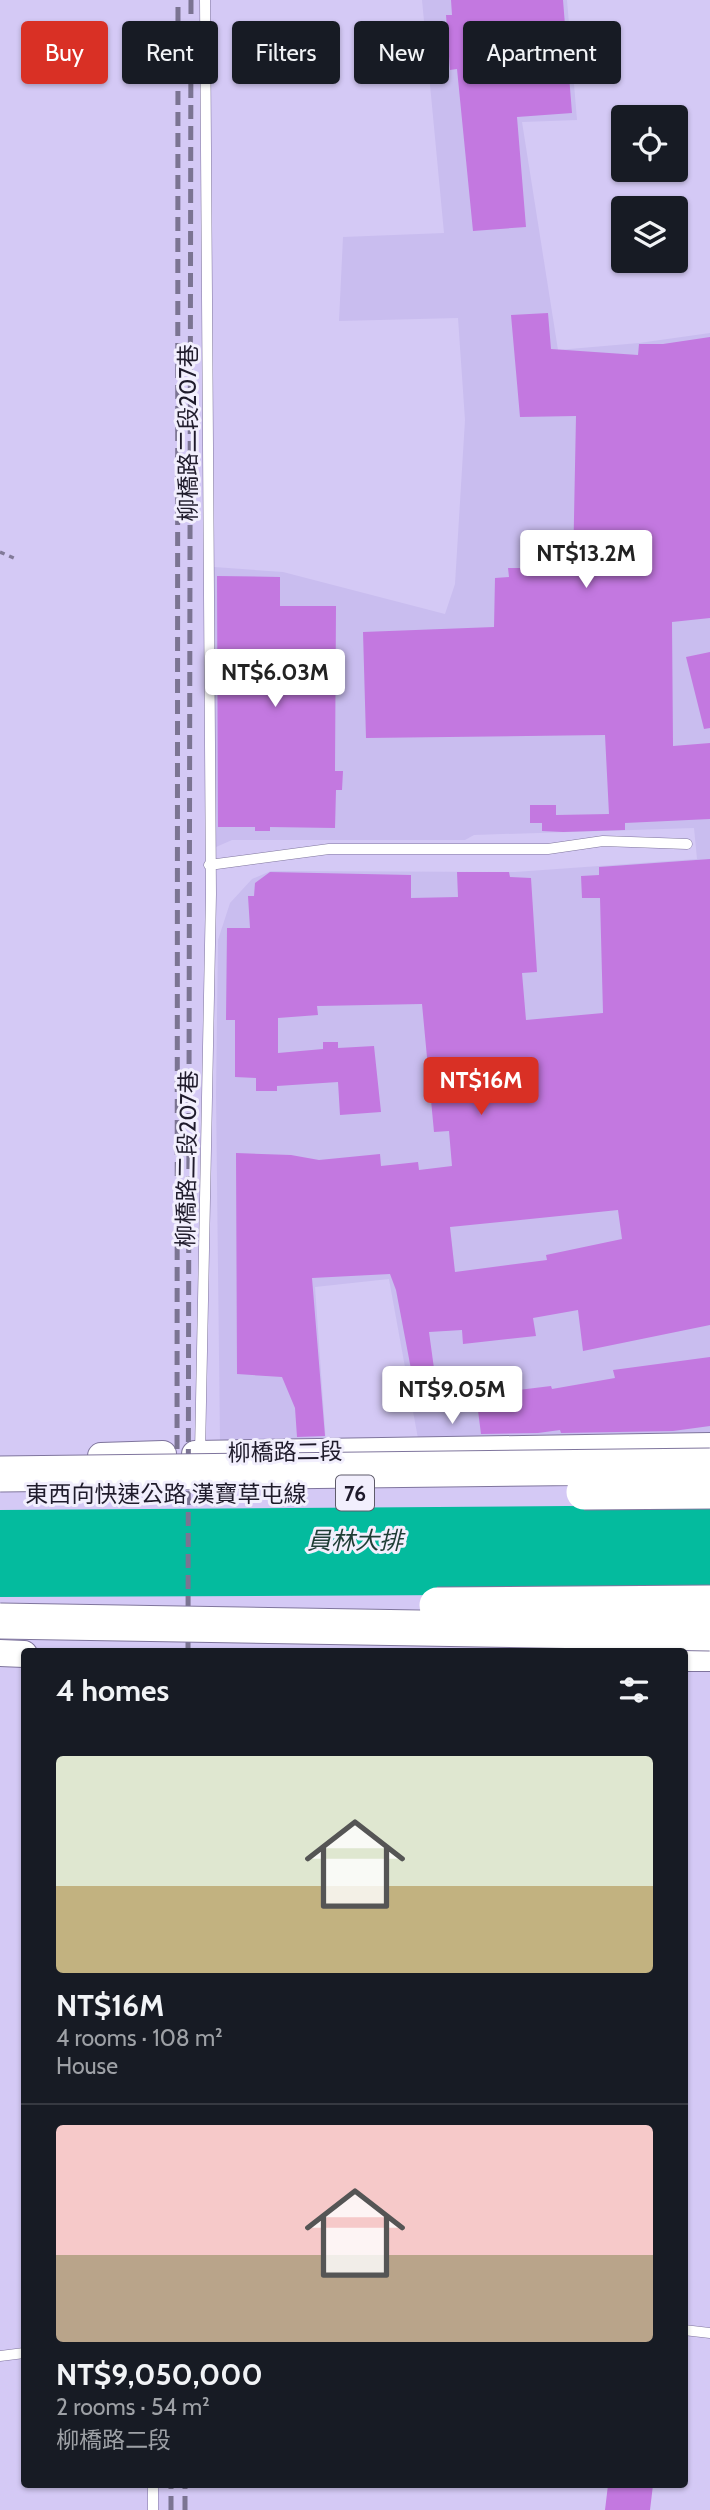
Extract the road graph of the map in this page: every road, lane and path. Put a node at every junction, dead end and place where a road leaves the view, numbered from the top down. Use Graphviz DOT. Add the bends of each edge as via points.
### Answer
graph roads {
  1 [pos="205,0"];
  2 [pos="0,552"];
  3 [pos="16,559"];
  4 [pos="687,844"];
  5 [pos="209,865"];
  6 [pos="710,1446"];
  7 [pos="163,1454"];
  8 [pos="198,1454"];
  9 [pos="0,1460"];
  10 [pos="710,1466"];
  11 [pos="0,1474"];
  12 [pos="710,1491"];
  13 [pos="0,1495"];
  14 [pos="710,1603"];
  15 [pos="0,1607"];
  16 [pos="0,1621"];
  17 [pos="710,1633"];
  18 [pos="0,1653"];
  19 [pos="21,1654"];
  20 [pos="688,1658"];
  21 [pos="710,1658"];
  22 [pos="688,2330"];
  23 [pos="710,2333"];
  24 [pos="21,2353"];
  25 [pos="0,2356"];
  26 [pos="153,2488"];
  27 [pos="153,2510"];
  1 -- 5 [label="lane, 柳橋路二段207巷"];
  2 -- 3 [label="path"];
  4 -- 5 [label="lane" via="603,841 548,849 329,849"];
  5 -- 8 [label="lane, 柳橋路二段207巷"];
  6 -- 8 [label="main road, 柳橋路二段"];
  7 -- 9 [label="main road"];
  10 -- 11 [label="highway, bridge"];
  12 -- 13 [label="highway, 東西向快速公路 漢寶草屯線 / 76, bridge"];
  14 -- 15 [label="highway, bridge"];
  16 -- 17 [label="highway, bridge"];
  18 -- 19 [label="main road"];
  20 -- 21 [label="main road"];
  22 -- 23 [label="lane"];
  24 -- 25 [label="lane"];
  26 -- 27 [label="lane"];
}
